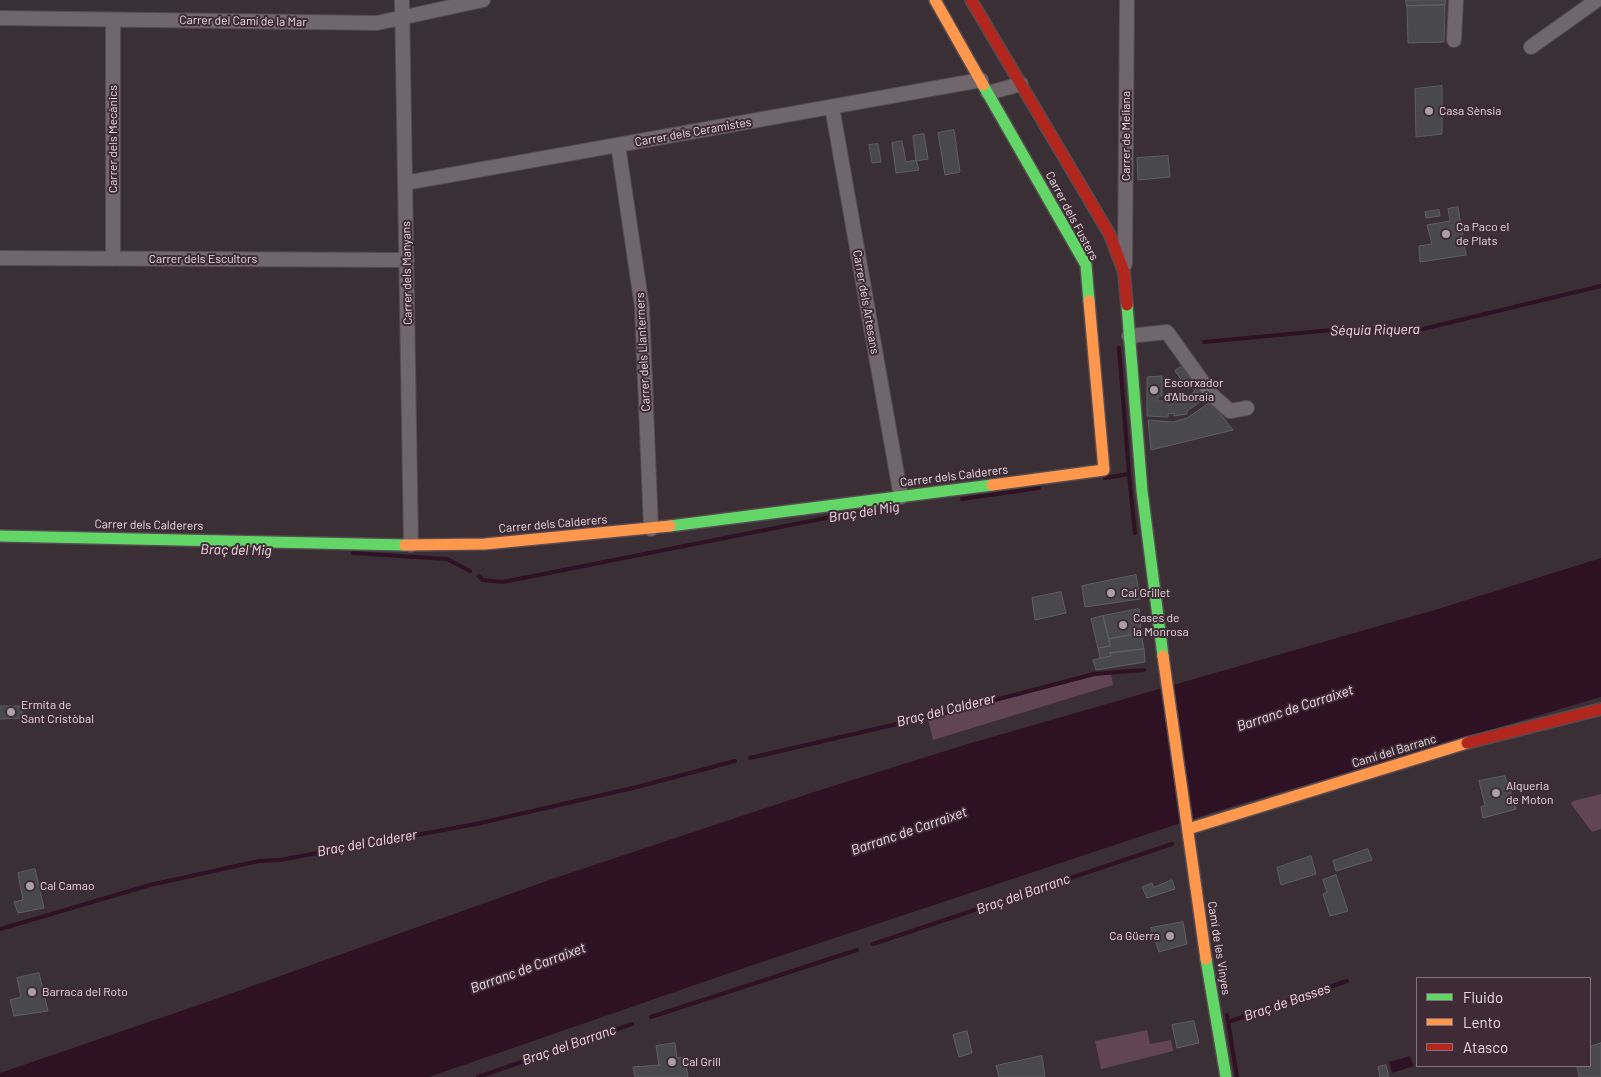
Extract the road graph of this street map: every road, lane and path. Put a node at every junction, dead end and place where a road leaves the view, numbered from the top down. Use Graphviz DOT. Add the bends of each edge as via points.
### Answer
graph roads {
  1 [pos="402,0"];
  2 [pos="483,0"];
  3 [pos="935,0"];
  4 [pos="972,0"];
  5 [pos="1127,0"];
  6 [pos="1456,0"];
  7 [pos="1597,0"];
  8 [pos="0,18"];
  9 [pos="403,18"];
  10 [pos="113,20"];
  11 [pos="1454,40"];
  12 [pos="1531,47"];
  13 [pos="981,80"];
  14 [pos="1021,84"];
  15 [pos="988,93"];
  16 [pos="832,107"];
  17 [pos="618,145"];
  18 [pos="405,184"];
  19 [pos="0,258"];
  20 [pos="113,259"];
  21 [pos="407,260"];
  22 [pos="1124,272"];
  23 [pos="1129,336"];
  24 [pos="1247,408"];
  25 [pos="1104,470"];
  26 [pos="901,497"];
  27 [pos="651,529"];
  28 [pos="0,536"];
  29 [pos="412,545"];
  30 [pos="1601,709"];
  31 [pos="1191,826"];
  32 [pos="1226,1077"];
  1 -- 9 [label="street, Carrer dels Manyans"];
  2 -- 9 [label="street, Carrer del Camí de la Mar"];
  3 -- 13 [label="street, Carrer dels Fusters"];
  4 -- 14 [label="street, Camí de les Vinyes"];
  5 -- 22 [label="street, Carrer de Meliana"];
  6 -- 11 [label="street"];
  7 -- 12 [label="street"];
  8 -- 10 [label="street, Carrer del Camí de la Mar"];
  9 -- 10 [label="street, Carrer del Camí de la Mar" via="377,23"];
  9 -- 18 [label="street, Carrer dels Manyans"];
  10 -- 20 [label="street, Carrer dels Mecànics"];
  13 -- 15 [label="street, Carrer dels Fusters"];
  13 -- 16 [label="street, Carrer dels Ceramistes"];
  14 -- 15 [label="street"];
  14 -- 22 [label="street, Camí de les Vinyes" via="1110,235"];
  15 -- 25 [label="street, Carrer dels Fusters" via="1086,265"];
  16 -- 17 [label="street, Carrer dels Ceramistes"];
  16 -- 26 [label="street, Carrer dels Artesans"];
  17 -- 18 [label="street, Carrer dels Ceramistes"];
  17 -- 27 [label="street, Carrer dels Llanterners" via="642,307"];
  18 -- 21 [label="street, Carrer dels Manyans"];
  19 -- 20 [label="street, Carrer dels Escultors"];
  20 -- 21 [label="street, Carrer dels Escultors"];
  21 -- 29 [label="street, Carrer dels Manyans"];
  22 -- 23 [label="street, Camí de les Vinyes"];
  23 -- 24 [label="street" via="1167,332 1212,395 1230,411"];
  23 -- 31 [label="street, Camí de les Vinyes" via="1142,491 1166,684"];
  25 -- 26 [label="street, Carrer dels Calderers"];
  26 -- 27 [label="street, Carrer dels Calderers"];
  27 -- 29 [label="street, Carrer dels Calderers" via="485,544"];
  28 -- 29 [label="street, Carrer dels Calderers"];
  30 -- 31 [label="street, Camí del Barranc" via="1482,738"];
  31 -- 32 [label="street, Camí de les Vinyes" via="1199,916"];
}
